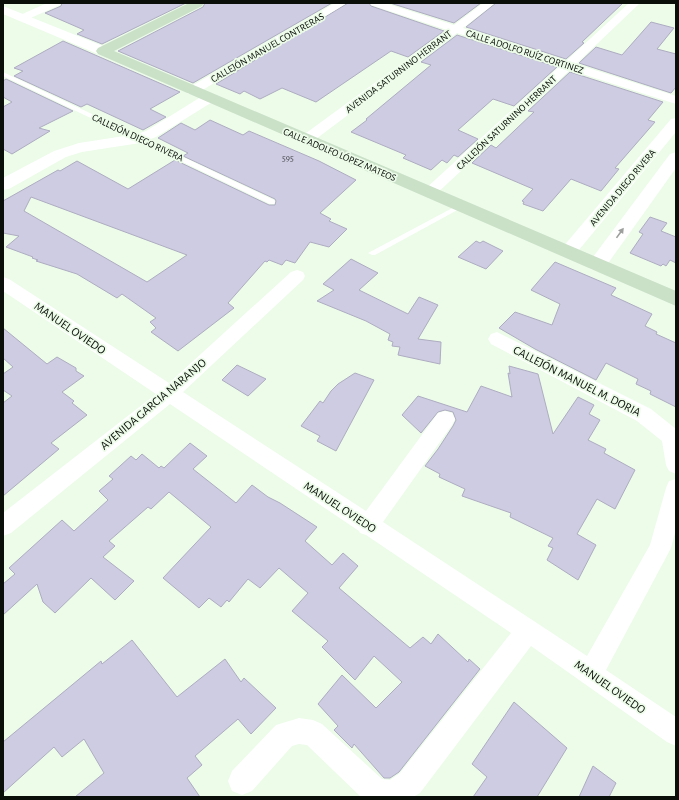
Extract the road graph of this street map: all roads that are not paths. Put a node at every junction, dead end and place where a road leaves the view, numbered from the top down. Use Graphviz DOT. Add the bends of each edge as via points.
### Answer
graph roads {
  1 [pos="56,3"];
  2 [pos="198,3"];
  3 [pos="342,3"];
  4 [pos="375,3"];
  5 [pos="490,3"];
  6 [pos="635,3"];
  7 [pos="5,13"];
  8 [pos="22,18"];
  9 [pos="454,28"];
  10 [pos="103,51"];
  11 [pos="568,65"];
  12 [pos="3,74"];
  13 [pos="192,90"];
  14 [pos="209,98"];
  15 [pos="676,100"];
  16 [pos="676,122"];
  17 [pos="140,138"];
  18 [pos="306,139"];
  19 [pos="676,158"];
  20 [pos="3,185"];
  21 [pos="429,192"];
  22 [pos="272,202"];
  23 [pos="460,207"];
  24 [pos="568,252"];
  25 [pos="372,254"];
  26 [pos="597,265"];
  27 [pos="297,276"];
  28 [pos="3,283"];
  29 [pos="676,299"];
  30 [pos="497,339"];
  31 [pos="169,394"];
  32 [pos="445,419"];
  33 [pos="676,465"];
  34 [pos="676,488"];
  35 [pos="676,525"];
  36 [pos="3,526"];
  37 [pos="368,526"];
  38 [pos="660,548"];
  39 [pos="528,630"];
  40 [pos="591,673"];
  41 [pos="676,733"];
  42 [pos="242,781"];
  1 -- 8 [label="street"];
  2 -- 10 [label="main road"];
  3 -- 13 [label="street, CALLEJÓN MANUEL CONTRERAS"];
  4 -- 9 [label="street, CALLE ADOLFO RUÍZ CORTINEZ"];
  5 -- 9 [label="street, AVENIDA SATURNINO HERRANT"];
  6 -- 11 [label="street, CALLEJÓN SATURNINO HERRANT"];
  7 -- 8 [label="street, CALLE ADOLFO LÓPEZ MATEOS"];
  8 -- 10 [label="street, CALLE ADOLFO LÓPEZ MATEOS"];
  9 -- 11 [label="street, CALLE ADOLFO RUÍZ CORTINEZ"];
  9 -- 18 [label="street, AVENIDA SATURNINO HERRANT"];
  10 -- 13 [label="main road, CALLE ADOLFO LÓPEZ MATEOS"];
  11 -- 15 [label="street, CALLE ADOLFO RUÍZ CORTINEZ"];
  11 -- 21 [label="street, CALLEJÓN SATURNINO HERRANT"];
  12 -- 17 [label="lane, CALLEJÓN DIEGO RIVERA"];
  13 -- 14 [label="main road, CALLE ADOLFO LÓPEZ MATEOS"];
  14 -- 17 [label="street" via="151,134"];
  14 -- 18 [label="main road, CALLE ADOLFO LÓPEZ MATEOS"];
  16 -- 24 [label="street, AVENIDA DIEGO RIVERA"];
  17 -- 20 [label="street" via="79,148 60,154"];
  17 -- 22 [label="lane, CALLEJÓN DIEGO RIVERA"];
  18 -- 21 [label="main road, CALLE ADOLFO LÓPEZ MATEOS"];
  26 -- 19 [label="street, AVENIDA DIEGO RIVERA, one-way"];
  21 -- 23 [label="main road, CALLE ADOLFO LÓPEZ MATEOS"];
  23 -- 24 [label="main road, CALLE ADOLFO LÓPEZ MATEOS"];
  23 -- 25 [label="lane"];
  24 -- 26 [label="main road, CALLE ADOLFO LÓPEZ MATEOS"];
  26 -- 29 [label="main road, CALLE ADOLFO LÓPEZ MATEOS"];
  27 -- 31 [label="street, AVENIDA GARCIA NARANJO"];
  28 -- 31 [label="street, MANUEL OVIEDO"];
  30 -- 33 [label="street, CALLEJÓN MANUEL M. DORIA" via="644,415 671,437"];
  31 -- 36 [label="street, AVENIDA GARCIA NARANJO"];
  31 -- 37 [label="street, MANUEL OVIEDO"];
  32 -- 37 [label="street"];
  34 -- 38 [label="street"];
  35 -- 38 [label="street"];
  37 -- 39 [label="street, MANUEL OVIEDO"];
  38 -- 40 [label="street"];
  39 -- 40 [label="street, MANUEL OVIEDO"];
  39 -- 42 [label="street" via="410,783 393,794 376,792 313,733 299,731 285,734"];
  40 -- 41 [label="street, MANUEL OVIEDO"];
}
